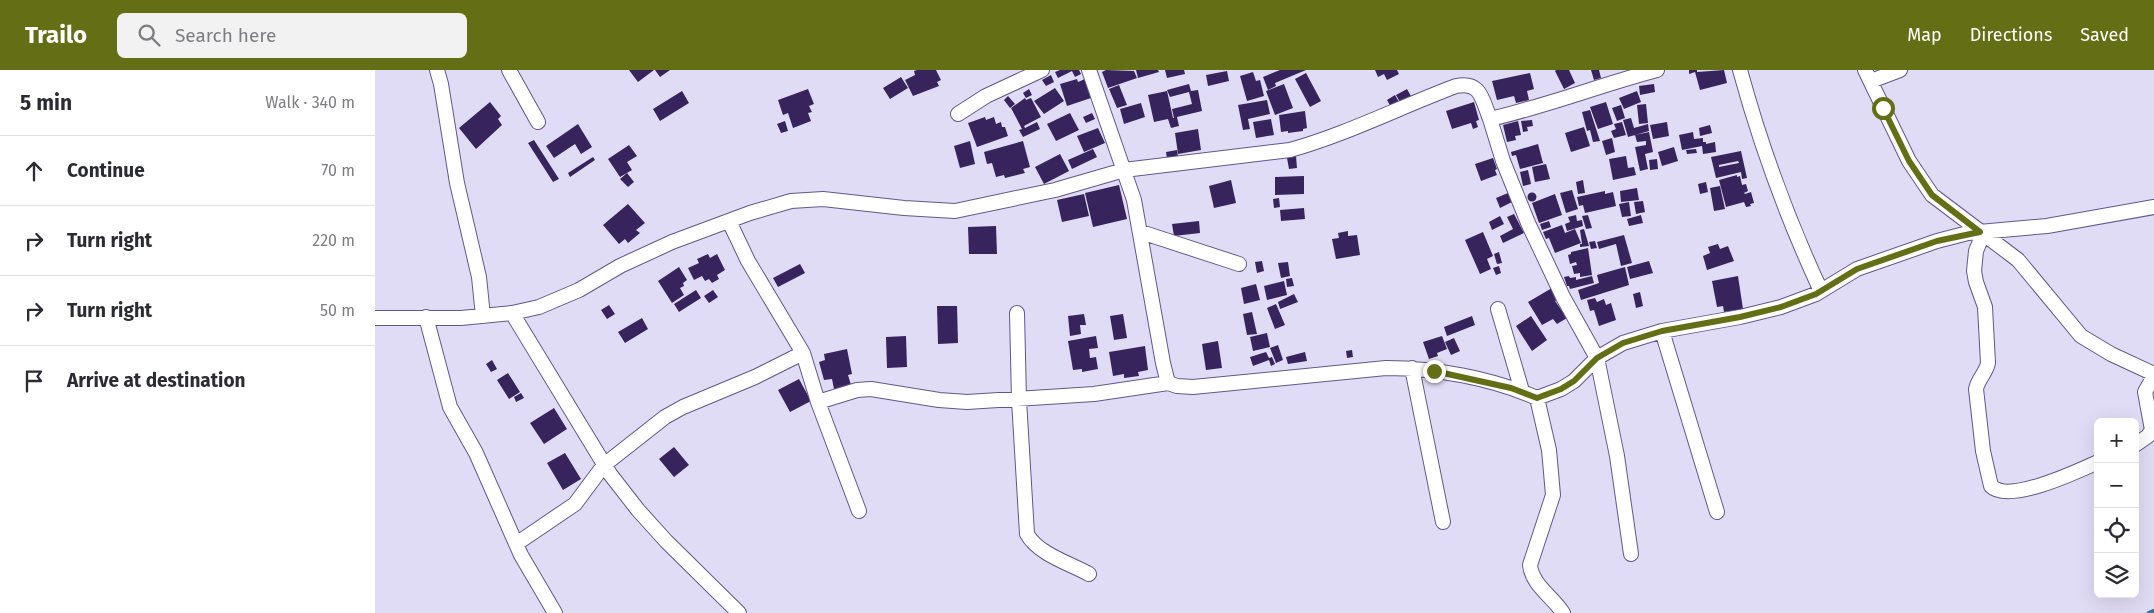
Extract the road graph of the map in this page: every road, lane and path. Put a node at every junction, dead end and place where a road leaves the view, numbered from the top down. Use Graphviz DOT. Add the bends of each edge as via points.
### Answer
graph roads {
  1 [pos="437,70"];
  2 [pos="509,70"];
  3 [pos="1042,70"];
  4 [pos="1089,70"];
  5 [pos="1657,70"];
  6 [pos="1740,70"];
  7 [pos="1901,70"];
  8 [pos="1619,75"];
  9 [pos="1868,76"];
  10 [pos="958,114"];
  11 [pos="1489,119"];
  12 [pos="538,122"];
  13 [pos="1124,170"];
  14 [pos="2154,207"];
  15 [pos="729,221"];
  16 [pos="1141,232"];
  17 [pos="1981,233"];
  18 [pos="1239,264"];
  19 [pos="1821,291"];
  20 [pos="1498,310"];
  21 [pos="512,313"];
  22 [pos="1017,313"];
  23 [pos="483,316"];
  24 [pos="426,317"];
  25 [pos="375,318"];
  26 [pos="1662,331"];
  27 [pos="803,353"];
  28 [pos="1597,358"];
  29 [pos="1413,368"];
  30 [pos="2154,375"];
  31 [pos="1168,383"];
  32 [pos="1522,391"];
  33 [pos="1537,398"];
  34 [pos="1019,400"];
  35 [pos="818,402"];
  36 [pos="2153,431"];
  37 [pos="2139,442"];
  38 [pos="2096,463"];
  39 [pos="604,465"];
  40 [pos="859,511"];
  41 [pos="1717,512"];
  42 [pos="1443,522"];
  43 [pos="515,544"];
  44 [pos="1631,554"];
  45 [pos="1089,574"];
  46 [pos="555,613"];
  47 [pos="739,613"];
  48 [pos="1563,613"];
  1 -- 23 [label="street" via="457,182 479,277"];
  2 -- 12 [label="street"];
  3 -- 10 [label="street" via="986,96"];
  4 -- 13 [label="street"];
  5 -- 8 [label="street"];
  6 -- 19 [label="street" via="1769,168"];
  7 -- 9 [label="street"];
  8 -- 11 [label="street" via="1533,109"];
  9 -- 17 [label="street" via="1921,181 1932,195"];
  11 -- 13 [label="street" via="1482,99 1474,86 1467,83 1367,124 1290,150"];
  11 -- 28 [label="street" via="1528,223 1563,297"];
  13 -- 15 [label="street" via="1055,190 955,211 807,199 774,205"];
  13 -- 16 [label="street"];
  14 -- 17 [label="street" via="2047,226"];
  15 -- 21 [label="street" via="643,254 559,299"];
  15 -- 27 [label="street" via="748,261"];
  16 -- 18 [label="street"];
  16 -- 31 [label="street"];
  17 -- 19 [label="street" via="1937,241 1865,266"];
  17 -- 30 [label="street" via="2018,260 2081,336"];
  17 -- 38 [label="street" via="1975,271 1985,307 1988,363 1975,389 1991,486 1994,490 2003,491 2024,489"];
  19 -- 26 [label="street" via="1760,313"];
  20 -- 32 [label="street"];
  21 -- 23 [label="street"];
  21 -- 39 [label="street"];
  22 -- 34 [label="street"];
  23 -- 24 [label="street"];
  24 -- 25 [label="street"];
  24 -- 43 [label="street" via="450,407 476,453"];
  26 -- 28 [label="street" via="1623,343"];
  26 -- 41 [label="street"];
  27 -- 35 [label="street"];
  27 -- 39 [label="street" via="755,377 683,406 641,434"];
  28 -- 33 [label="street" via="1574,381"];
  28 -- 44 [label="street" via="1617,456"];
  29 -- 31 [label="street" via="1193,387"];
  29 -- 32 [label="street" via="1459,375"];
  29 -- 42 [label="street"];
  30 -- 36 [label="street" via="2145,392"];
  31 -- 34 [label="street" via="1094,394"];
  32 -- 33 [label="street"];
  33 -- 48 [label="street" via="1549,450 1553,495 1530,565 1537,582"];
  34 -- 35 [label="street" via="939,400 871,389"];
  34 -- 45 [label="street" via="1027,534 1039,548"];
  35 -- 40 [label="street"];
  36 -- 37 [label="street"];
  39 -- 43 [label="street" via="575,504"];
  39 -- 47 [label="street" via="660,534"];
  43 -- 46 [label="street"];
}
